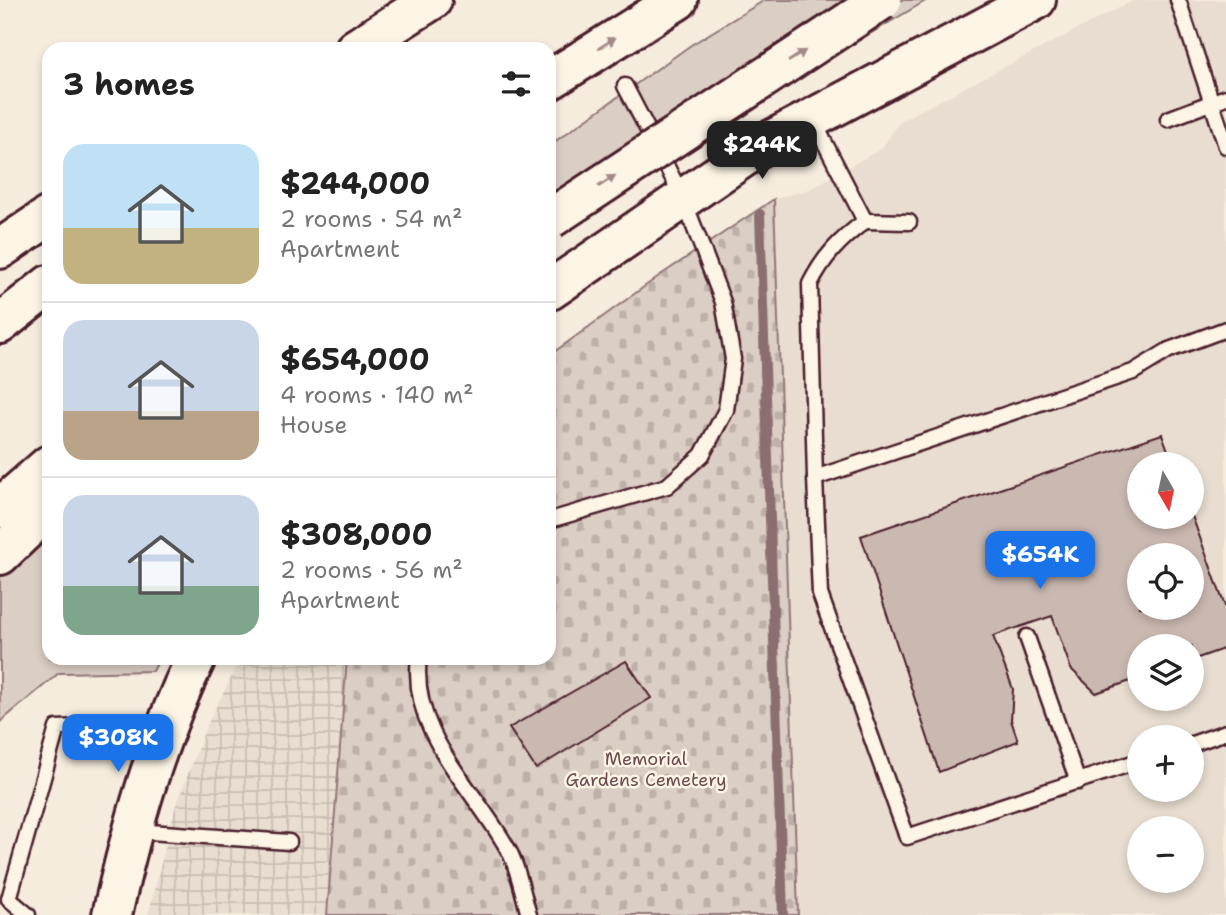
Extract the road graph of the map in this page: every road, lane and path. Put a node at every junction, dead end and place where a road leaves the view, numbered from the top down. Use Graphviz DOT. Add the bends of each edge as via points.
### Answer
graph roads {
  1 [pos="432,0"];
  2 [pos="678,0"];
  3 [pos="882,0"];
  4 [pos="1036,0"];
  5 [pos="1178,0"];
  6 [pos="366,42"];
  7 [pos="556,76"];
  8 [pos="625,86"];
  9 [pos="1226,97"];
  10 [pos="1211,102"];
  11 [pos="811,117"];
  12 [pos="1168,120"];
  13 [pos="1226,146"];
  14 [pos="683,198"];
  15 [pos="556,215"];
  16 [pos="42,221"];
  17 [pos="866,221"];
  18 [pos="909,222"];
  19 [pos="0,249"];
  20 [pos="556,286"];
  21 [pos="42,291"];
  22 [pos="0,324"];
  23 [pos="1226,329"];
  24 [pos="42,471"];
  25 [pos="815,478"];
  26 [pos="42,501"];
  27 [pos="0,509"];
  28 [pos="42,515"];
  29 [pos="556,518"];
  30 [pos="0,555"];
  31 [pos="1027,637"];
  32 [pos="193,665"];
  33 [pos="418,665"];
  34 [pos="166,724"];
  35 [pos="1226,732"];
  36 [pos="1204,740"];
  37 [pos="1127,765"];
  38 [pos="1078,782"];
  39 [pos="131,831"];
  40 [pos="289,842"];
  41 [pos="28,915"];
  42 [pos="112,915"];
  43 [pos="529,915"];
  1 -- 6 [label="main road"];
  7 -- 2 [label="main road, one-way"];
  15 -- 3 [label="main road, one-way, bridge"];
  4 -- 11 [label="main road"];
  5 -- 10 [label="lane"];
  8 -- 14 [label="lane"];
  9 -- 10 [label="lane"];
  10 -- 12 [label="lane"];
  10 -- 13 [label="lane"];
  11 -- 14 [label="main road"];
  11 -- 17 [label="lane"];
  14 -- 20 [label="main road"];
  14 -- 29 [label="lane" via="723,302 733,359 726,410 702,455 667,486"];
  16 -- 19 [label="main road"];
  17 -- 18 [label="lane"];
  17 -- 25 [label="lane" via="839,240 810,285"];
  21 -- 22 [label="main road"];
  23 -- 25 [label="lane" via="1169,350 1133,372"];
  24 -- 27 [label="main road"];
  25 -- 38 [label="lane" via="820,594 907,837"];
  26 -- 27 [label="main road"];
  28 -- 30 [label="main road"];
  31 -- 38 [label="lane"];
  32 -- 34 [label="main road"];
  33 -- 43 [label="lane" via="416,678 427,723 511,854"];
  34 -- 39 [label="main road"];
  34 -- 41 [label="lane" via="57,728 9,899"];
  35 -- 36 [label="lane"];
  37 -- 38 [label="lane"];
  39 -- 40 [label="lane"];
  39 -- 42 [label="main road"];
}
